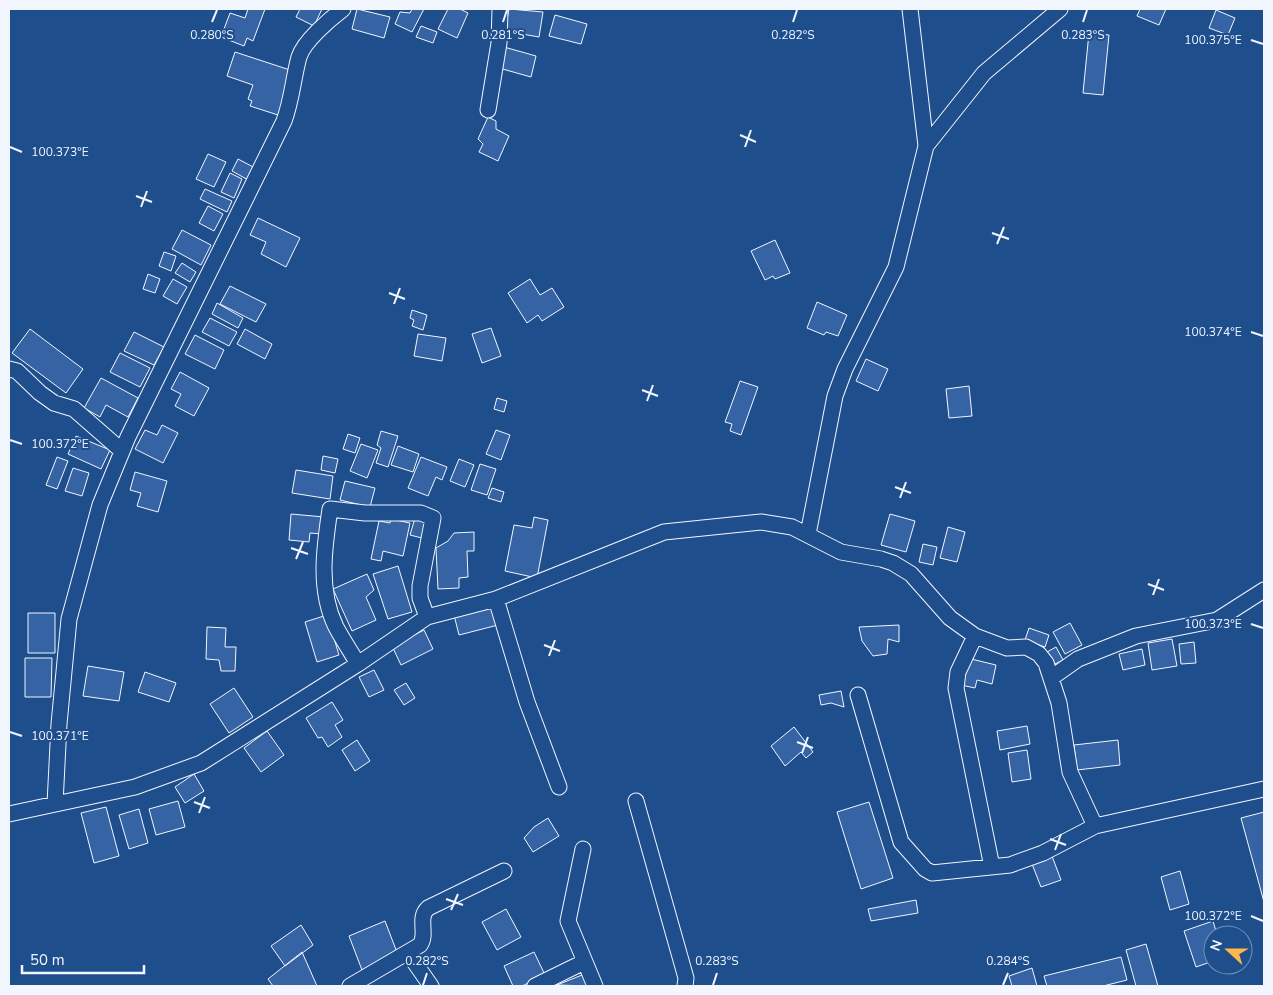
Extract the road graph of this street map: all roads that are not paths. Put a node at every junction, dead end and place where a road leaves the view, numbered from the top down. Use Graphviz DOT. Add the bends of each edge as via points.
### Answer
graph roads {
  1 [pos="343,9"];
  2 [pos="500,9"];
  3 [pos="910,9"];
  4 [pos="1060,9"];
  5 [pos="488,110"];
  6 [pos="926,146"];
  7 [pos="9,369"];
  8 [pos="122,451"];
  9 [pos="808,534"];
  10 [pos="1264,590"];
  11 [pos="496,599"];
  12 [pos="427,617"];
  13 [pos="975,636"];
  14 [pos="358,664"];
  15 [pos="1051,678"];
  16 [pos="858,694"];
  17 [pos="559,787"];
  18 [pos="1264,789"];
  19 [pos="636,801"];
  20 [pos="56,804"];
  21 [pos="9,814"];
  22 [pos="1095,826"];
  23 [pos="582,850"];
  24 [pos="992,867"];
  25 [pos="504,871"];
  26 [pos="408,953"];
  27 [pos="584,962"];
  28 [pos="350,986"];
  29 [pos="431,986"];
  30 [pos="536,986"];
  31 [pos="595,986"];
  32 [pos="685,986"];
  1 -- 8 [label="street" via="314,36 300,56 284,121"];
  2 -- 5 [label="street" via="499,43"];
  3 -- 6 [label="street"];
  4 -- 6 [label="street" via="987,69"];
  6 -- 9 [label="street" via="896,267 845,369 835,396"];
  7 -- 8 [label="street" via="17,371 54,403 74,409"];
  8 -- 20 [label="street" via="100,505 69,620 59,724"];
  9 -- 11 [label="street" via="778,523 761,522 664,532"];
  9 -- 13 [label="street" via="841,552 881,559 903,569 950,618"];
  10 -- 15 [label="street" via="1217,620 1136,636 1078,659"];
  11 -- 12 [label="street"];
  11 -- 17 [label="street" via="527,702"];
  12 -- 14 [label="street"];
  12 -- 14 [label="street" via="420,598 420,586 433,518 421,513 330,509 323,576 336,626"];
  13 -- 15 [label="street" via="1007,648 1032,649 1043,658"];
  13 -- 24 [label="street" via="958,672 956,688"];
  14 -- 20 [label="street" via="201,763 135,787"];
  15 -- 22 [label="street" via="1059,703 1070,772"];
  16 -- 24 [label="street" via="899,837 905,848 932,873"];
  18 -- 22 [label="street"];
  19 -- 32 [label="street" via="686,978"];
  20 -- 21 [label="street"];
  22 -- 24 [label="street" via="1027,859"];
  23 -- 27 [label="street" via="568,920"];
  25 -- 26 [label="street" via="426,909 423,940"];
  26 -- 28 [label="street"];
  26 -- 29 [label="street"];
  27 -- 30 [label="street"];
  27 -- 31 [label="street"];
}
